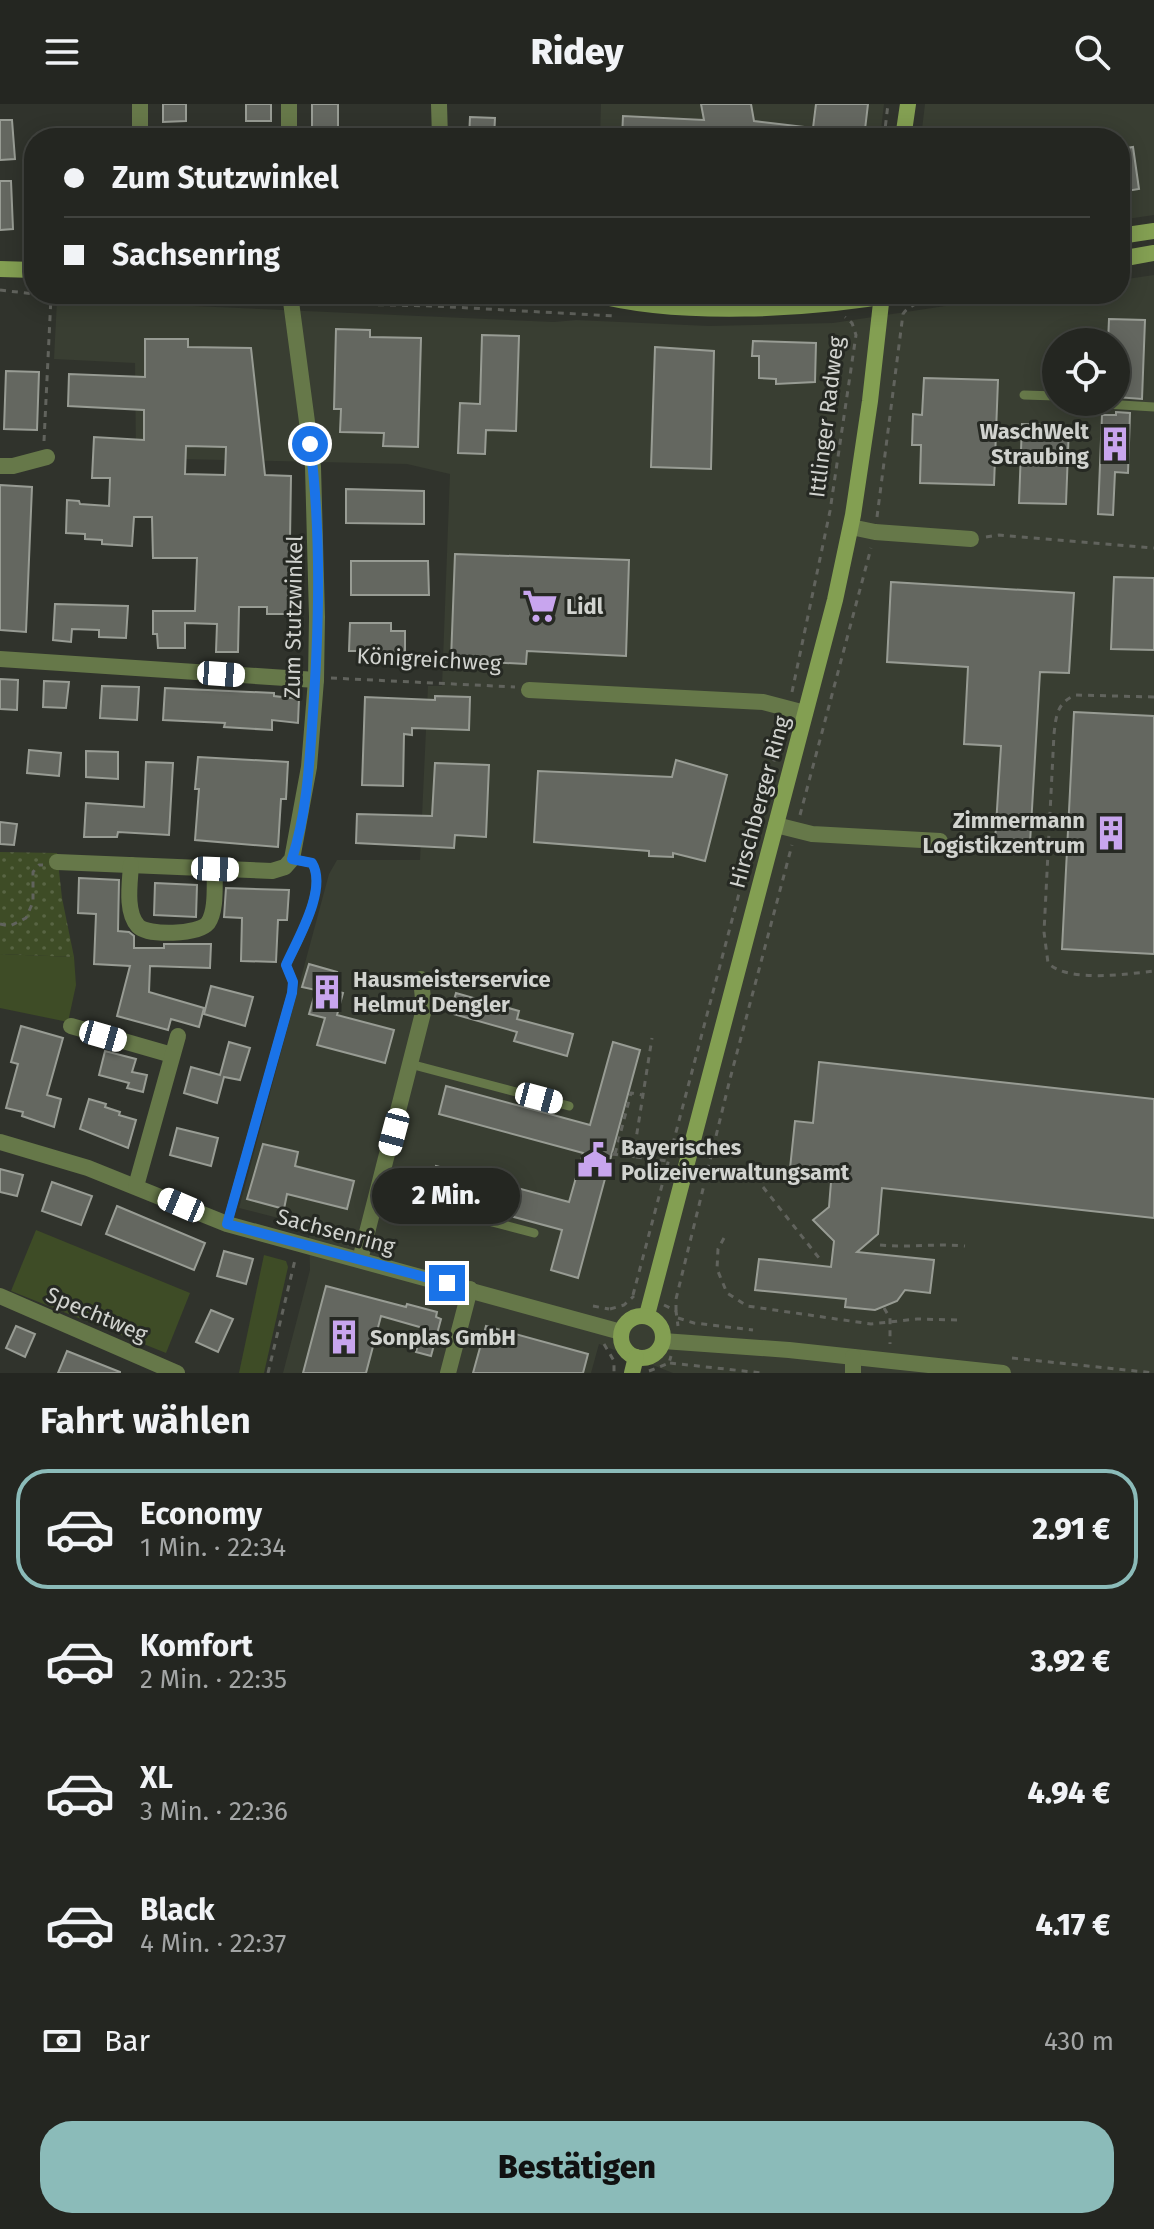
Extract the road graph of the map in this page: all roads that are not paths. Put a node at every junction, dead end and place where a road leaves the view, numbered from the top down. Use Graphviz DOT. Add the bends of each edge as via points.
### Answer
graph roads {
  1 [pos="140,104"];
  2 [pos="289,104"];
  3 [pos="439,104"];
  4 [pos="908,104"];
  5 [pos="140,128"];
  6 [pos="289,128"];
  7 [pos="440,128"];
  8 [pos="904,128"];
  9 [pos="1152,231"];
  10 [pos="1130,234"];
  11 [pos="1154,254"];
  12 [pos="1130,258"];
  13 [pos="0,269"];
  14 [pos="24,270"];
  15 [pos="291,304"];
  16 [pos="652,304"];
  17 [pos="776,304"];
  18 [pos="886,304"];
  19 [pos="1024,395"];
  20 [pos="1042,396"];
  21 [pos="1130,406"];
  22 [pos="1154,407"];
  23 [pos="47,457"];
  24 [pos="0,466"];
  25 [pos="851,527"];
  26 [pos="971,539"];
  27 [pos="0,659"];
  28 [pos="316,680"];
  29 [pos="529,690"];
  30 [pos="805,713"];
  31 [pos="776,825"];
  32 [pos="940,841"];
  33 [pos="292,859"];
  34 [pos="57,862"];
  35 [pos="131,865"];
  36 [pos="215,869"];
  37 [pos="421,979"];
  38 [pos="71,1026"];
  39 [pos="178,1036"];
  40 [pos="172,1055"];
  41 [pos="410,1064"];
  42 [pos="569,1106"];
  43 [pos="0,1142"];
  44 [pos="136,1186"];
  45 [pos="378,1192"];
  46 [pos="227,1224"];
  47 [pos="534,1233"];
  48 [pos="360,1260"];
  49 [pos="470,1289"];
  50 [pos="0,1296"];
  51 [pos="649,1308"];
  52 [pos="621,1332"];
  53 [pos="670,1342"];
  54 [pos="853,1365"];
  55 [pos="634,1367"];
  56 [pos="177,1373"];
  57 [pos="448,1373"];
  58 [pos="1003,1373"];
  1 -- 5 [label="street"];
  2 -- 6 [label="street"];
  3 -- 7 [label="street"];
  4 -- 8 [label="street"];
  9 -- 10 [label="street"];
  9 -- 11 [label="lane"];
  11 -- 12 [label="street"];
  13 -- 14 [label="street"];
  15 -- 28 [label="street, Zum Stutzwinkel" via="313,467"];
  16 -- 17 [label="street"];
  18 -- 25 [label="street, Hirschberger Ring"];
  19 -- 20 [label="lane"];
  21 -- 22 [label="lane"];
  23 -- 24 [label="street"];
  25 -- 26 [label="street"];
  25 -- 30 [label="street, Hirschberger Ring"];
  27 -- 28 [label="street"];
  28 -- 33 [label="street, Zum Stutzwinkel" via="305,796"];
  29 -- 30 [label="street, Königreichweg" via="763,702"];
  30 -- 31 [label="street, Hirschberger Ring"];
  31 -- 32 [label="street" via="812,834"];
  31 -- 51 [label="street, Hirschberger Ring"];
  33 -- 36 [label="street" via="272,871"];
  33 -- 46 [label="lane" via="312,863 317,886 286,965 292,993"];
  34 -- 35 [label="street"];
  35 -- 36 [label="street"];
  35 -- 36 [label="street" via="130,908 138,926 147,931 191,933 209,922"];
  37 -- 41 [label="street" via="424,1009"];
  38 -- 40 [label="street"];
  39 -- 40 [label="street"];
  40 -- 44 [label="street"];
  41 -- 42 [label="lane"];
  41 -- 45 [label="street"];
  43 -- 44 [label="street, Sachsenring"];
  44 -- 46 [label="street, Sachsenring"];
  45 -- 47 [label="lane"];
  45 -- 48 [label="street"];
  46 -- 48 [label="street, Sachsenring"];
  48 -- 49 [label="street, Sachsenring"];
  49 -- 52 [label="street, Sachsenring"];
  49 -- 57 [label="street"];
  50 -- 56 [label="street, Spechtweg"];
  51 -- 52 [label="street" via="630,1319"];
  51 -- 53 [label="street"];
  52 -- 55 [label="street"];
  53 -- 54 [label="street"];
  53 -- 55 [label="street"];
  54 -- 58 [label="street"];
}
